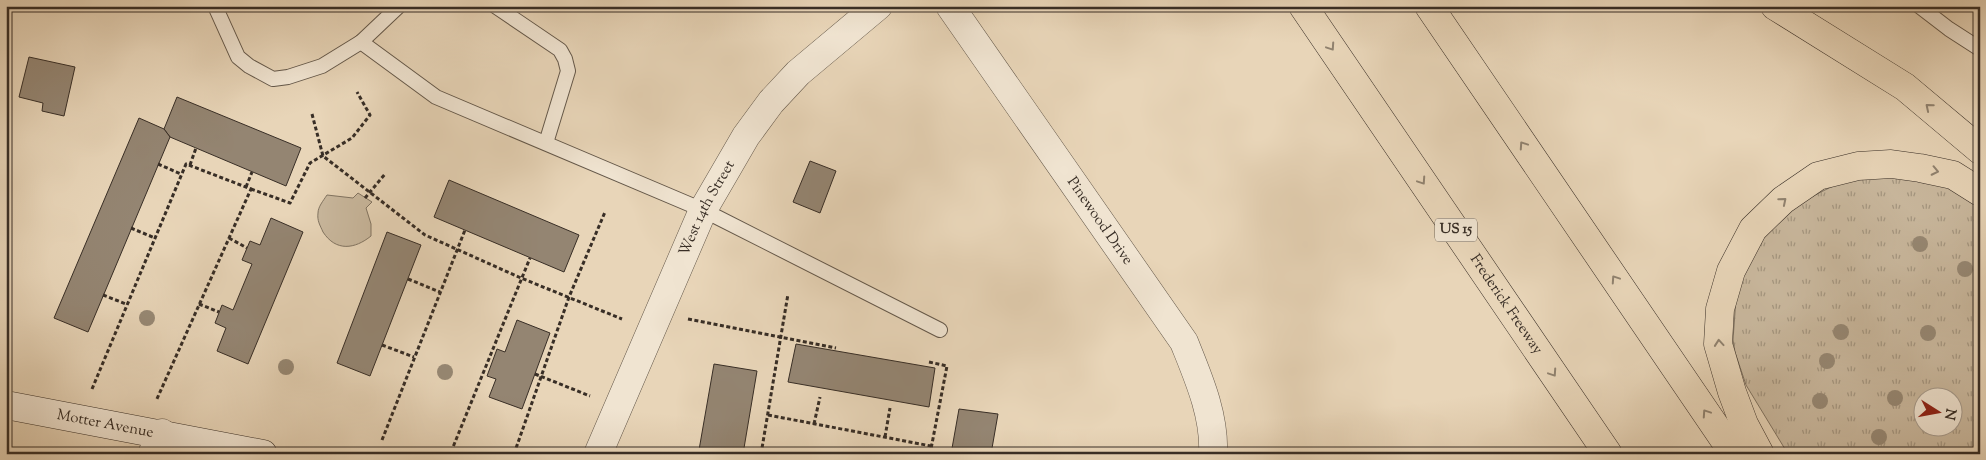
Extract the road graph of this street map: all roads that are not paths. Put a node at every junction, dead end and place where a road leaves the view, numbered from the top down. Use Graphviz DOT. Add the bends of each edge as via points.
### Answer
graph roads {
  1 [pos="215,6"];
  2 [pos="399,6"];
  3 [pos="496,6"];
  4 [pos="878,6"];
  5 [pos="950,6"];
  6 [pos="1303,6"];
  7 [pos="1429,6"];
  8 [pos="1775,6"];
  9 [pos="1919,6"];
  10 [pos="361,42"];
  11 [pos="1980,49"];
  12 [pos="546,143"];
  13 [pos="1980,150"];
  14 [pos="1980,192"];
  15 [pos="703,210"];
  16 [pos="940,330"];
  17 [pos="6,405"];
  18 [pos="157,444"];
  19 [pos="263,454"];
  20 [pos="598,454"];
  21 [pos="1213,454"];
  22 [pos="1608,454"];
  23 [pos="1734,454"];
  24 [pos="1760,454"];
  1 -- 10 [label="lane" via="238,57 273,79 322,66"];
  2 -- 10 [label="lane"];
  3 -- 12 [label="lane" via="560,50 565,59 568,71"];
  4 -- 15 [label="street, West 14th Street" via="798,73 771,102 746,136"];
  5 -- 21 [label="street, Pinewood Drive" via="1184,342 1203,389 1214,442"];
  6 -- 22 [label="highway, Frederick Freeway / US 15, one-way"];
  23 -- 7 [label="highway, one-way"];
  13 -- 8 [label="highway, one-way" via="1905,87"];
  9 -- 11 [label="lane"];
  10 -- 12 [label="lane" via="436,97"];
  12 -- 15 [label="lane"];
  24 -- 14 [label="highway, one-way" via="1744,424 1718,344 1720,309 1731,270 1753,229 1783,200 1818,176 1858,166 1891,164 1953,175"];
  15 -- 16 [label="lane"];
  15 -- 20 [label="street, West 14th Street"];
  17 -- 18 [label="street, Motter Avenue"];
  18 -- 19 [label="street, Motter Avenue"];
}
